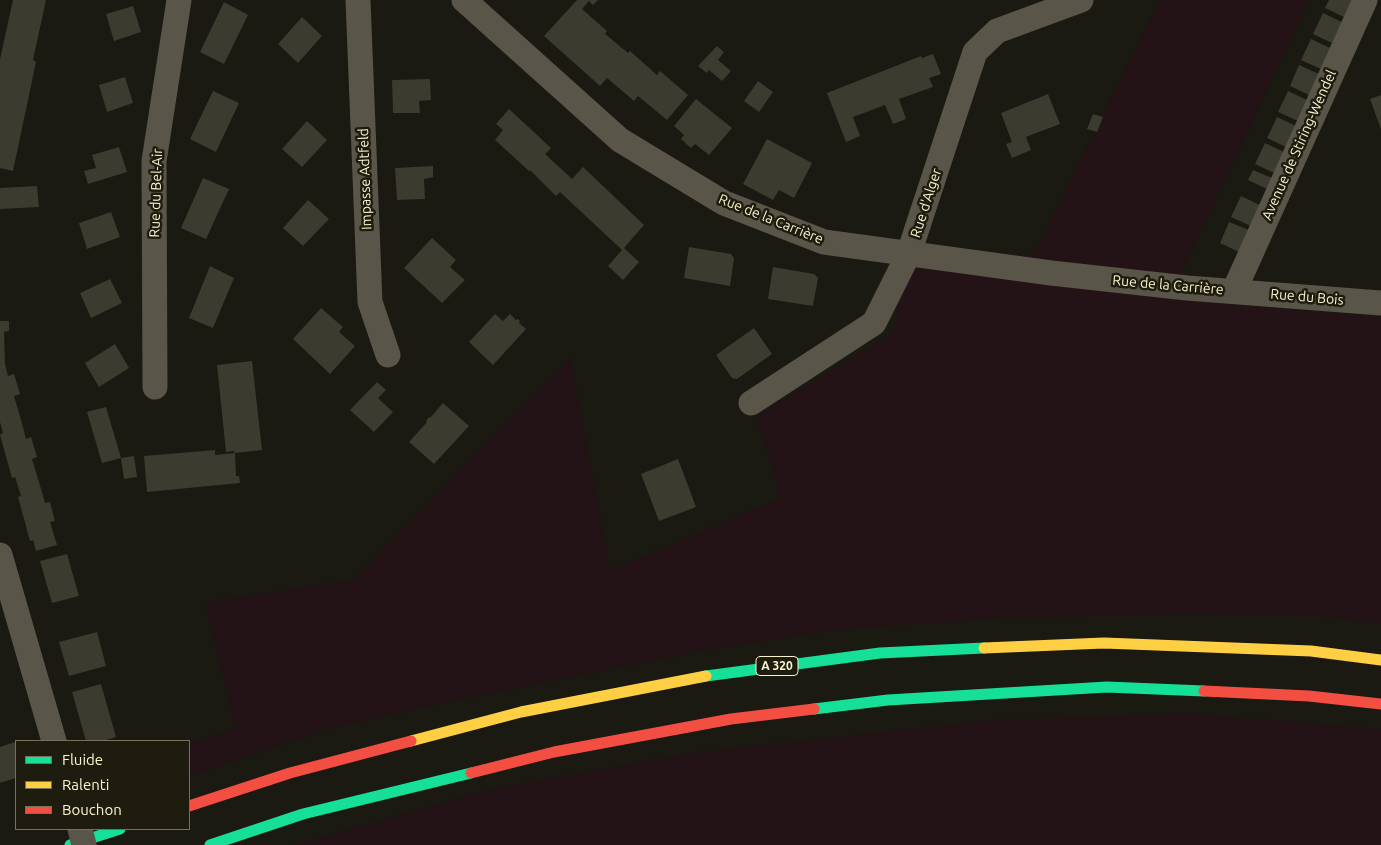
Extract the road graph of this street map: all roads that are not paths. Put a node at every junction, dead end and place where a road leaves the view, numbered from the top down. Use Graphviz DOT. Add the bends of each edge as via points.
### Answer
graph roads {
  1 [pos="180,0"];
  2 [pos="358,0"];
  3 [pos="464,0"];
  4 [pos="1081,0"];
  5 [pos="1365,0"];
  6 [pos="909,253"];
  7 [pos="1234,291"];
  8 [pos="1381,303"];
  9 [pos="388,355"];
  10 [pos="155,387"];
  11 [pos="751,403"];
  12 [pos="0,555"];
  13 [pos="1381,660"];
  14 [pos="1381,704"];
  15 [pos="54,740"];
  16 [pos="190,806"];
  17 [pos="80,830"];
  18 [pos="117,830"];
  19 [pos="70,845"];
  20 [pos="84,845"];
  21 [pos="210,845"];
  1 -- 10 [label="street, Rue du Bel-Air" via="154,161"];
  2 -- 9 [label="street, Impasse Adtfeld" via="370,302"];
  3 -- 6 [label="street, Rue de la Carrière" via="620,140 724,203 824,242"];
  4 -- 6 [label="street, Rue d'Alger" via="997,31 975,52"];
  5 -- 7 [label="street, Avenue de Stiring-Wendel"];
  6 -- 7 [label="street, Rue de la Carrière" via="1051,273"];
  6 -- 11 [label="street, Rue d'Alger" via="874,324"];
  7 -- 8 [label="street, Rue du Bois"];
  12 -- 15 [label="street"];
  13 -- 16 [label="highway, A 320" via="1311,651 1104,643 880,653 726,672 521,712 290,773"];
  14 -- 21 [label="highway" via="1309,696 1107,687 888,700 731,719 554,752 303,814"];
  17 -- 20 [label="street, bridge"];
  18 -- 19 [label="highway"];
}
